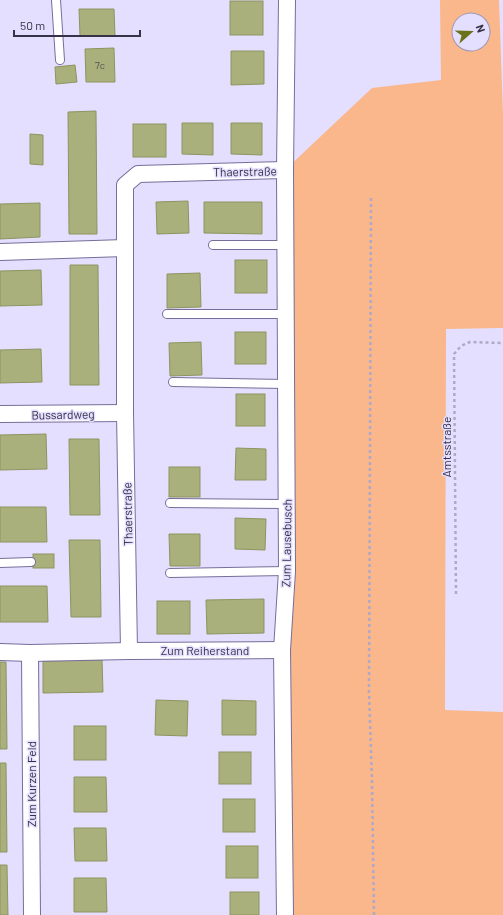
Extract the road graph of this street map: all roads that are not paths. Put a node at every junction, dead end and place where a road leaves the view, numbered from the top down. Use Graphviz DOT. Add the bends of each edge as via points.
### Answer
graph roads {
  1 [pos="56,0"];
  2 [pos="287,0"];
  3 [pos="60,60"];
  4 [pos="285,170"];
  5 [pos="213,245"];
  6 [pos="286,245"];
  7 [pos="125,248"];
  8 [pos="0,252"];
  9 [pos="167,314"];
  10 [pos="286,314"];
  11 [pos="173,382"];
  12 [pos="286,384"];
  13 [pos="125,413"];
  14 [pos="0,414"];
  15 [pos="170,503"];
  16 [pos="287,504"];
  17 [pos="31,562"];
  18 [pos="0,563"];
  19 [pos="287,571"];
  20 [pos="170,574"];
  21 [pos="129,650"];
  22 [pos="282,650"];
  23 [pos="0,652"];
  24 [pos="30,652"];
  25 [pos="32,915"];
  26 [pos="285,915"];
  1 -- 3 [label="lane"];
  2 -- 4 [label="street, Thaerstraße"];
  4 -- 6 [label="street, Zum Lausebusch"];
  4 -- 7 [label="street, Thaerstraße" via="138,174 125,185"];
  5 -- 6 [label="lane"];
  6 -- 10 [label="street, Zum Lausebusch"];
  7 -- 8 [label="street"];
  7 -- 13 [label="street, Thaerstraße"];
  9 -- 10 [label="lane"];
  10 -- 12 [label="street, Zum Lausebusch"];
  11 -- 12 [label="lane"];
  12 -- 16 [label="street, Zum Lausebusch"];
  13 -- 14 [label="street, Bussardweg"];
  13 -- 21 [label="street, Thaerstraße"];
  15 -- 16 [label="lane"];
  16 -- 19 [label="street, Zum Lausebusch"];
  17 -- 18 [label="lane"];
  19 -- 20 [label="lane"];
  19 -- 22 [label="street, Zum Lausebusch"];
  21 -- 22 [label="street, Zum Reiherstand"];
  21 -- 24 [label="street"];
  22 -- 26 [label="street, Zum Lausebusch"];
  23 -- 24 [label="street"];
  24 -- 25 [label="street, Zum Kurzen Feld"];
}
